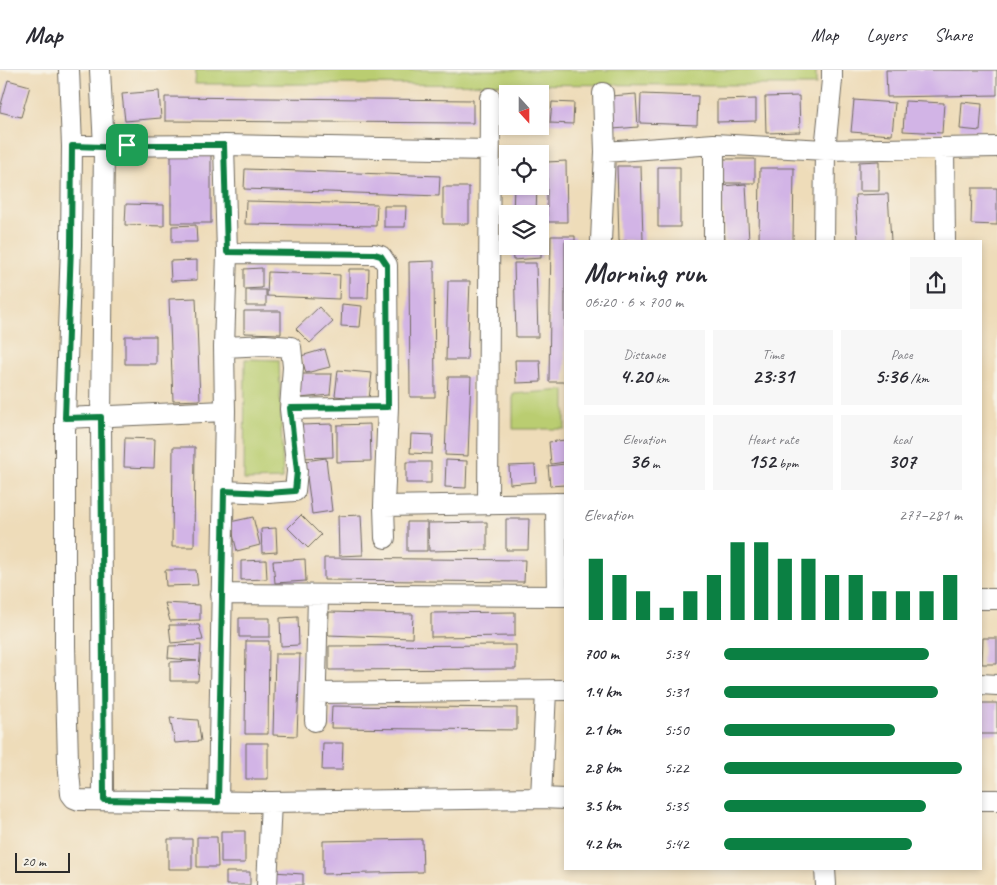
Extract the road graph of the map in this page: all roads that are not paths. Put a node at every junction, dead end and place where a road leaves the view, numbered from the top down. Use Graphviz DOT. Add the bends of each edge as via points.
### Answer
graph roads {
  1 [pos="69,70"];
  2 [pos="100,70"];
  3 [pos="832,70"];
  4 [pos="603,93"];
  5 [pos="490,98"];
  6 [pos="714,144"];
  7 [pos="224,145"];
  8 [pos="72,146"];
  9 [pos="104,147"];
  10 [pos="944,148"];
  11 [pos="997,148"];
  12 [pos="490,150"];
  13 [pos="825,150"];
  14 [pos="605,152"];
  15 [pos="601,240"];
  16 [pos="714,240"];
  17 [pos="824,240"];
  18 [pos="945,240"];
  19 [pos="227,252"];
  20 [pos="224,347"];
  21 [pos="388,407"];
  22 [pos="290,408"];
  23 [pos="225,411"];
  24 [pos="101,417"];
  25 [pos="65,418"];
  26 [pos="224,491"];
  27 [pos="488,503"];
  28 [pos="561,503"];
  29 [pos="384,506"];
  30 [pos="385,538"];
  31 [pos="221,594"];
  32 [pos="318,596"];
  33 [pos="561,596"];
  34 [pos="982,599"];
  35 [pos="997,599"];
  36 [pos="982,684"];
  37 [pos="997,685"];
  38 [pos="555,691"];
  39 [pos="316,693"];
  40 [pos="315,721"];
  41 [pos="541,798"];
  42 [pos="564,798"];
  43 [pos="104,800"];
  44 [pos="982,800"];
  45 [pos="997,800"];
  46 [pos="218,802"];
  47 [pos="271,802"];
  48 [pos="825,870"];
  49 [pos="267,885"];
  50 [pos="826,885"];
  1 -- 8 [label="street"];
  2 -- 9 [label="street"];
  3 -- 13 [label="street"];
  4 -- 14 [label="street"];
  5 -- 12 [label="street"];
  6 -- 13 [label="street"];
  6 -- 14 [label="street"];
  6 -- 16 [label="street"];
  7 -- 9 [label="street"];
  7 -- 12 [label="street"];
  7 -- 19 [label="street"];
  8 -- 9 [label="street"];
  8 -- 25 [label="street"];
  9 -- 24 [label="street"];
  10 -- 11 [label="street"];
  10 -- 13 [label="street"];
  10 -- 18 [label="street"];
  12 -- 27 [label="street"];
  13 -- 17 [label="street"];
  14 -- 15 [label="street"];
  19 -- 20 [label="street"];
  19 -- 21 [label="street" via="381,256 387,265"];
  20 -- 22 [label="street" via="291,347"];
  20 -- 23 [label="street"];
  21 -- 22 [label="street"];
  21 -- 29 [label="street"];
  22 -- 26 [label="street" via="297,471 295,491"];
  23 -- 24 [label="street"];
  23 -- 26 [label="street"];
  24 -- 25 [label="street"];
  24 -- 43 [label="street"];
  25 -- 43 [label="street" via="65,646 71,794 79,800"];
  26 -- 31 [label="street"];
  27 -- 28 [label="street"];
  27 -- 29 [label="street"];
  28 -- 33 [label="street"];
  29 -- 30 [label="street"];
  31 -- 32 [label="street"];
  31 -- 46 [label="street"];
  32 -- 33 [label="street"];
  32 -- 39 [label="street"];
  34 -- 35 [label="street"];
  36 -- 37 [label="street"];
  38 -- 39 [label="street"];
  38 -- 41 [label="street"];
  39 -- 40 [label="street"];
  41 -- 42 [label="street"];
  41 -- 47 [label="street"];
  43 -- 46 [label="street"];
  44 -- 45 [label="street"];
  46 -- 47 [label="street"];
  47 -- 49 [label="street"];
  48 -- 50 [label="street"];
}
